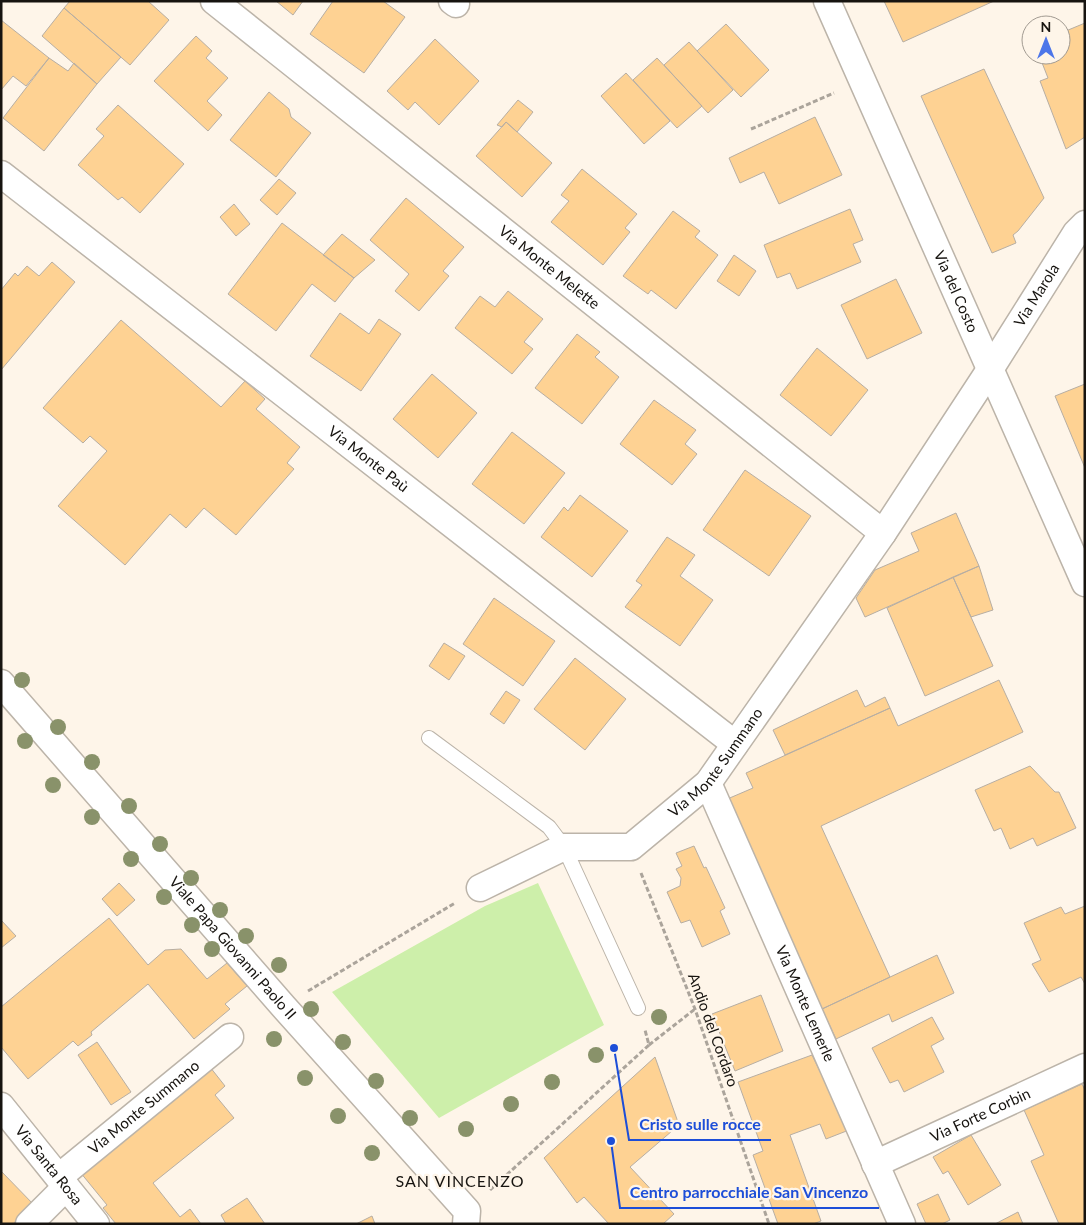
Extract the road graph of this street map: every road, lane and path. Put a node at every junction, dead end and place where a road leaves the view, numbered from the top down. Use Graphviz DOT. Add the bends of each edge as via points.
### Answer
graph roads {
  1 [pos="214,1"];
  2 [pos="826,1"];
  3 [pos="839,90"];
  4 [pos="751,129"];
  5 [pos="1,174"];
  6 [pos="1085,224"];
  7 [pos="991,368"];
  8 [pos="883,533"];
  9 [pos="1085,582"];
  10 [pos="1,683"];
  11 [pos="429,738"];
  12 [pos="735,744"];
  13 [pos="708,783"];
  14 [pos="564,847"];
  15 [pos="631,847"];
  16 [pos="480,888"];
  17 [pos="308,990"];
  18 [pos="638,1008"];
  19 [pos="694,1009"];
  20 [pos="230,1037"];
  21 [pos="649,1045"];
  22 [pos="1085,1067"];
  23 [pos="1,1106"];
  24 [pos="875,1164"];
  25 [pos="63,1182"];
  26 [pos="466,1217"];
  27 [pos="29,1224"];
  28 [pos="96,1224"];
  29 [pos="769,1224"];
  30 [pos="902,1224"];
  1 -- 8 [label="street, Via Monte Melette"];
  2 -- 7 [label="street, Via del Costo"];
  3 -- 4 [label="path"];
  5 -- 12 [label="street, Via Monte Paù"];
  6 -- 7 [label="street, Via Marola" via="1076,233"];
  7 -- 8 [label="street, Via Monte Summano"];
  7 -- 9 [label="street, Via del Costo"];
  8 -- 12 [label="street, Via Monte Summano"];
  10 -- 26 [label="street, Viale Papa Giovanni Paolo II"];
  11 -- 14 [label="lane" via="549,827"];
  12 -- 13 [label="street, Via Monte Summano"];
  13 -- 15 [label="street, Via Monte Summano"];
  13 -- 24 [label="street, Via Monte Lemerle"];
  14 -- 15 [label="street"];
  14 -- 16 [label="street"];
  14 -- 18 [label="lane"];
  15 -- 19 [label="path, Andio del Cordaro"];
  16 -- 17 [label="path"];
  18 -- 21 [label="path"];
  19 -- 21 [label="path"];
  19 -- 29 [label="path, Andio del Cordaro"];
  20 -- 25 [label="street, Via Monte Summano"];
  21 -- 26 [label="path"];
  22 -- 24 [label="street, Via Forte Corbin"];
  23 -- 25 [label="street, Via Santa Rosa"];
  24 -- 30 [label="street, Via Monte Lemerle"];
  25 -- 27 [label="street, Via Monte Summano"];
  25 -- 28 [label="street, Via Santa Rosa"];
}
